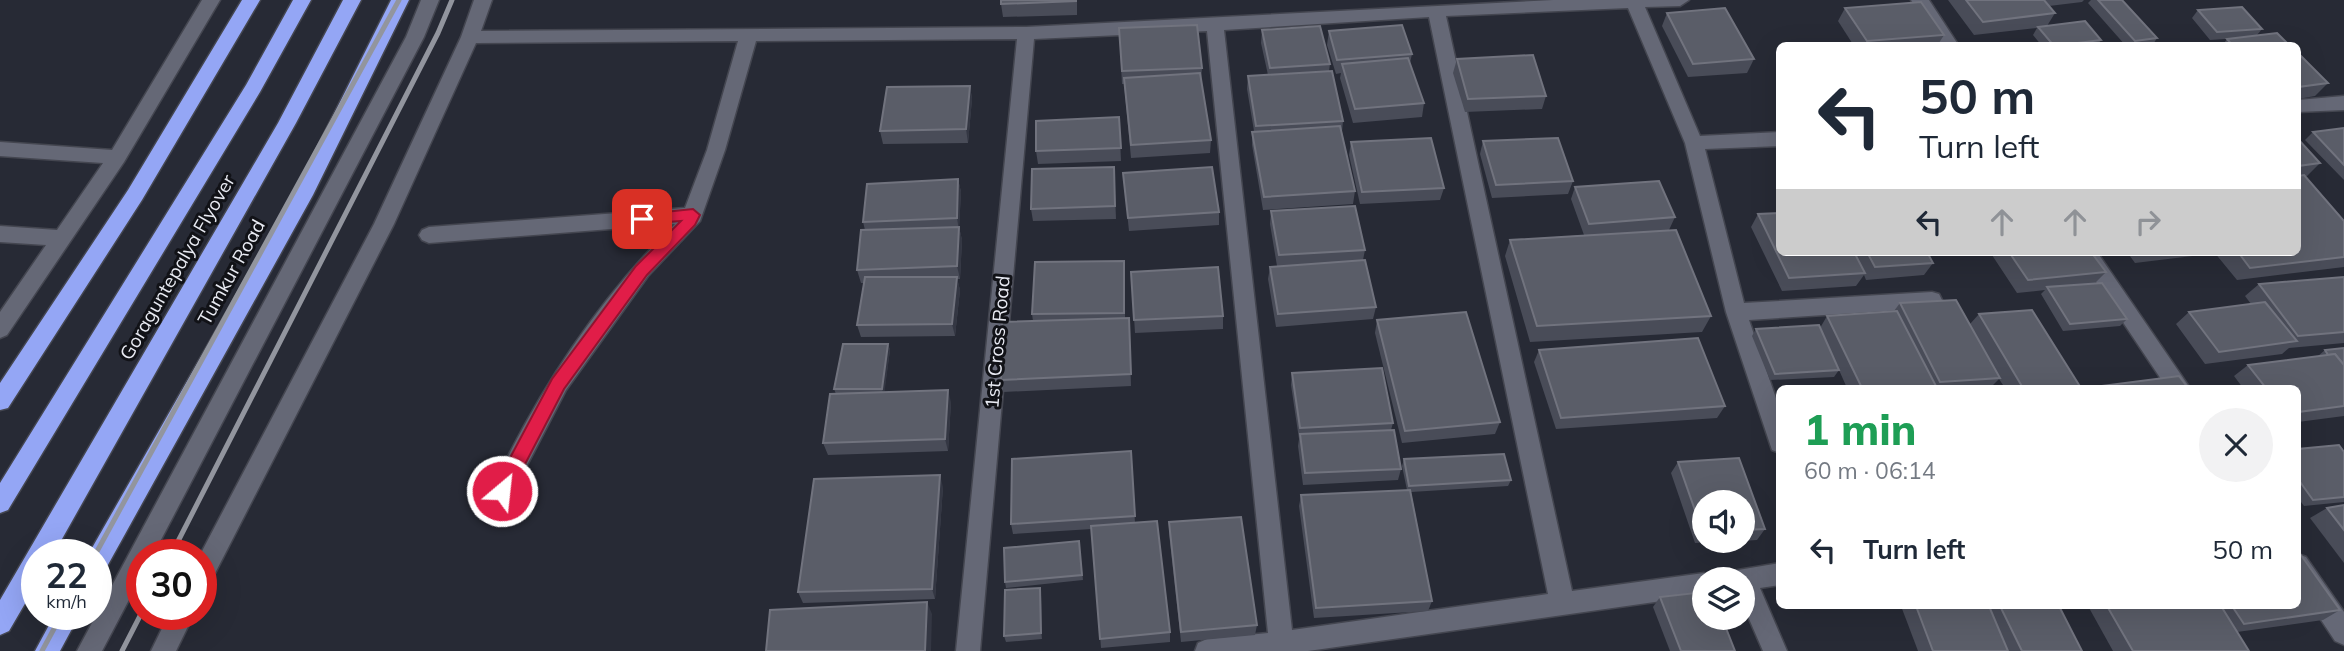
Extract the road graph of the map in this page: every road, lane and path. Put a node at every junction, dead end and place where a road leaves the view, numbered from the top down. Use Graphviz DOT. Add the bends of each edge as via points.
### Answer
graph roads {
  1 [pos="211,0"];
  2 [pos="251,0"];
  3 [pos="302,0"];
  4 [pos="352,0"];
  5 [pos="400,0"];
  6 [pos="430,0"];
  7 [pos="483,0"];
  8 [pos="1680,0"];
  9 [pos="1920,0"];
  10 [pos="1634,1"];
  11 [pos="1436,11"];
  12 [pos="1215,25"];
  13 [pos="1026,33"];
  14 [pos="749,35"];
  15 [pos="470,37"];
  16 [pos="1947,42"];
  17 [pos="2344,103"];
  18 [pos="2301,106"];
  19 [pos="1776,139"];
  20 [pos="1695,143"];
  21 [pos="0,149"];
  22 [pos="117,157"];
  23 [pos="693,215"];
  24 [pos="0,234"];
  25 [pos="429,235"];
  26 [pos="62,238"];
  27 [pos="2089,256"];
  28 [pos="1932,300"];
  29 [pos="1736,312"];
  30 [pos="0,329"];
  31 [pos="2177,385"];
  32 [pos="0,401"];
  33 [pos="1776,431"];
  34 [pos="502,491"];
  35 [pos="0,503"];
  36 [pos="49,539"];
  37 [pos="110,539"];
  38 [pos="217,546"];
  39 [pos="2301,569"];
  40 [pos="1776,575"];
  41 [pos="1755,577"];
  42 [pos="1692,586"];
  43 [pos="21,587"];
  44 [pos="1562,602"];
  45 [pos="1755,607"];
  46 [pos="0,623"];
  47 [pos="59,630"];
  48 [pos="174,630"];
  49 [pos="2344,633"];
  50 [pos="1281,643"];
  51 [pos="47,651"];
  52 [pos="89,651"];
  53 [pos="163,651"];
  54 [pos="968,651"];
  55 [pos="1207,651"];
  56 [pos="1775,651"];
  1 -- 22 [label="street"];
  2 -- 32 [label="highway" via="135,194"];
  3 -- 35 [label="highway, Goraguntepalya Flyover" via="254,87"];
  4 -- 36 [label="highway, Goraguntepalya Flyover" via="287,123"];
  5 -- 37 [label="highway, Tumkur Road" via="303,195"];
  6 -- 52 [label="street" via="415,37"];
  7 -- 15 [label="street"];
  8 -- 10 [label="street"];
  9 -- 16 [label="street"];
  10 -- 11 [label="street"];
  10 -- 20 [label="street"];
  11 -- 12 [label="street"];
  11 -- 44 [label="street"];
  12 -- 13 [label="street"];
  12 -- 50 [label="street"];
  13 -- 14 [label="street"];
  13 -- 54 [label="street, 1st Cross Road"];
  14 -- 15 [label="street"];
  14 -- 23 [label="street"];
  15 -- 38 [label="street" via="384,224"];
  17 -- 18 [label="street"];
  19 -- 20 [label="street"];
  20 -- 29 [label="street"];
  21 -- 22 [label="street"];
  22 -- 26 [label="street"];
  23 -- 25 [label="street"];
  23 -- 34 [label="street" via="641,270 558,384"];
  24 -- 26 [label="street"];
  26 -- 30 [label="street"];
  27 -- 31 [label="street"];
  28 -- 29 [label="street"];
  29 -- 33 [label="street"];
  39 -- 49 [label="street"];
  40 -- 41 [label="street"];
  42 -- 44 [label="street"];
  43 -- 46 [label="highway"];
  44 -- 50 [label="street"];
  45 -- 56 [label="street"];
  47 -- 51 [label="highway"];
  48 -- 53 [label="street"];
  50 -- 55 [label="street"];
}
